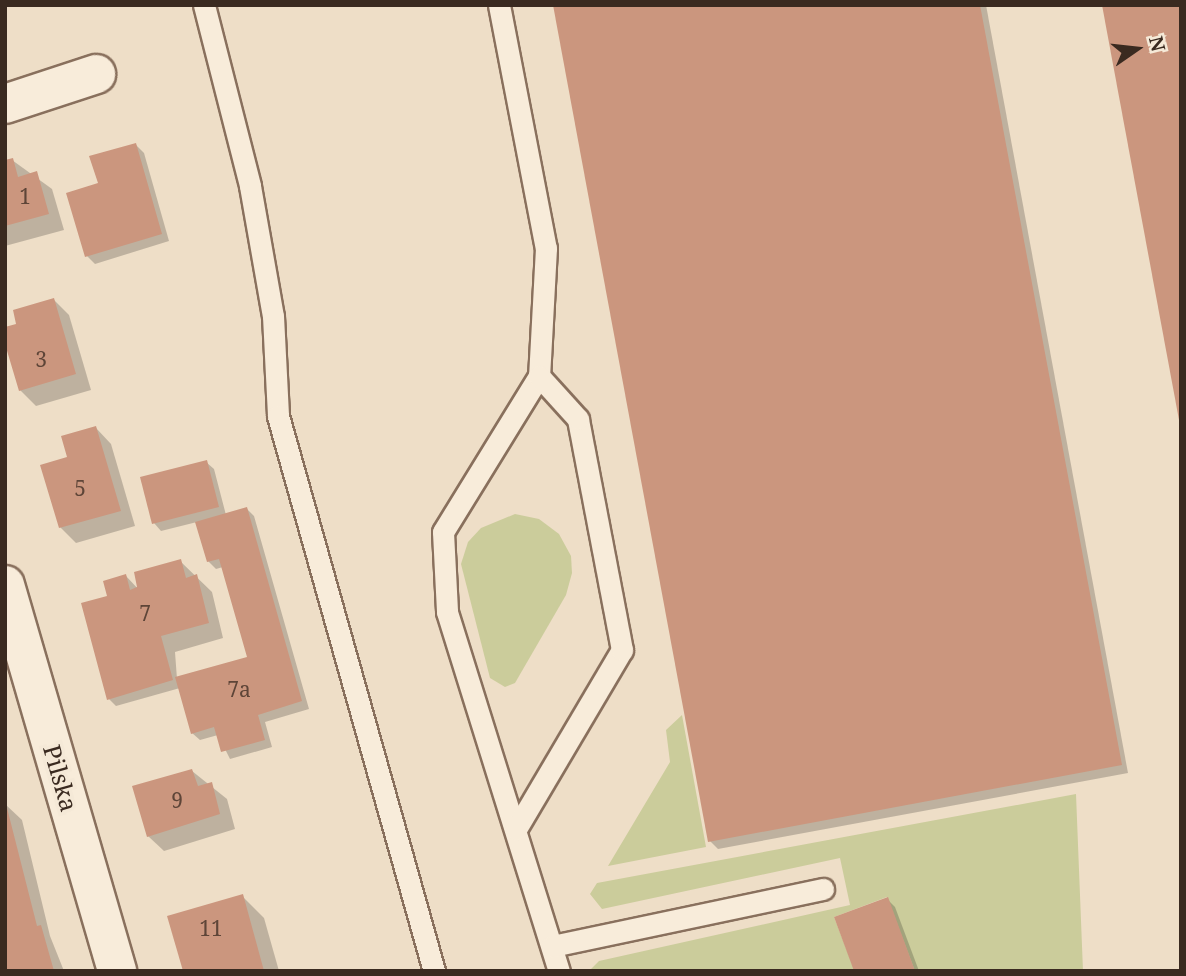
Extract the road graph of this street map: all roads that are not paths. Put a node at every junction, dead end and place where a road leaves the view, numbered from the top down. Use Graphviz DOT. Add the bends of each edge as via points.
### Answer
graph roads {
  1 [pos="204,5"];
  2 [pos="499,5"];
  3 [pos="96,74"];
  4 [pos="5,104"];
  5 [pos="539,376"];
  6 [pos="5,585"];
  7 [pos="516,829"];
  8 [pos="823,889"];
  9 [pos="552,946"];
  10 [pos="117,971"];
  11 [pos="434,971"];
  12 [pos="559,971"];
  1 -- 11 [label="lane" via="250,186 271,303 278,416"];
  2 -- 5 [label="lane" via="546,248"];
  3 -- 4 [label="street"];
  5 -- 7 [label="lane" via="443,532 447,612"];
  5 -- 7 [label="lane" via="578,419 622,650"];
  6 -- 10 [label="street, Pilska"];
  7 -- 9 [label="lane"];
  8 -- 9 [label="lane"];
  9 -- 12 [label="lane"];
}
